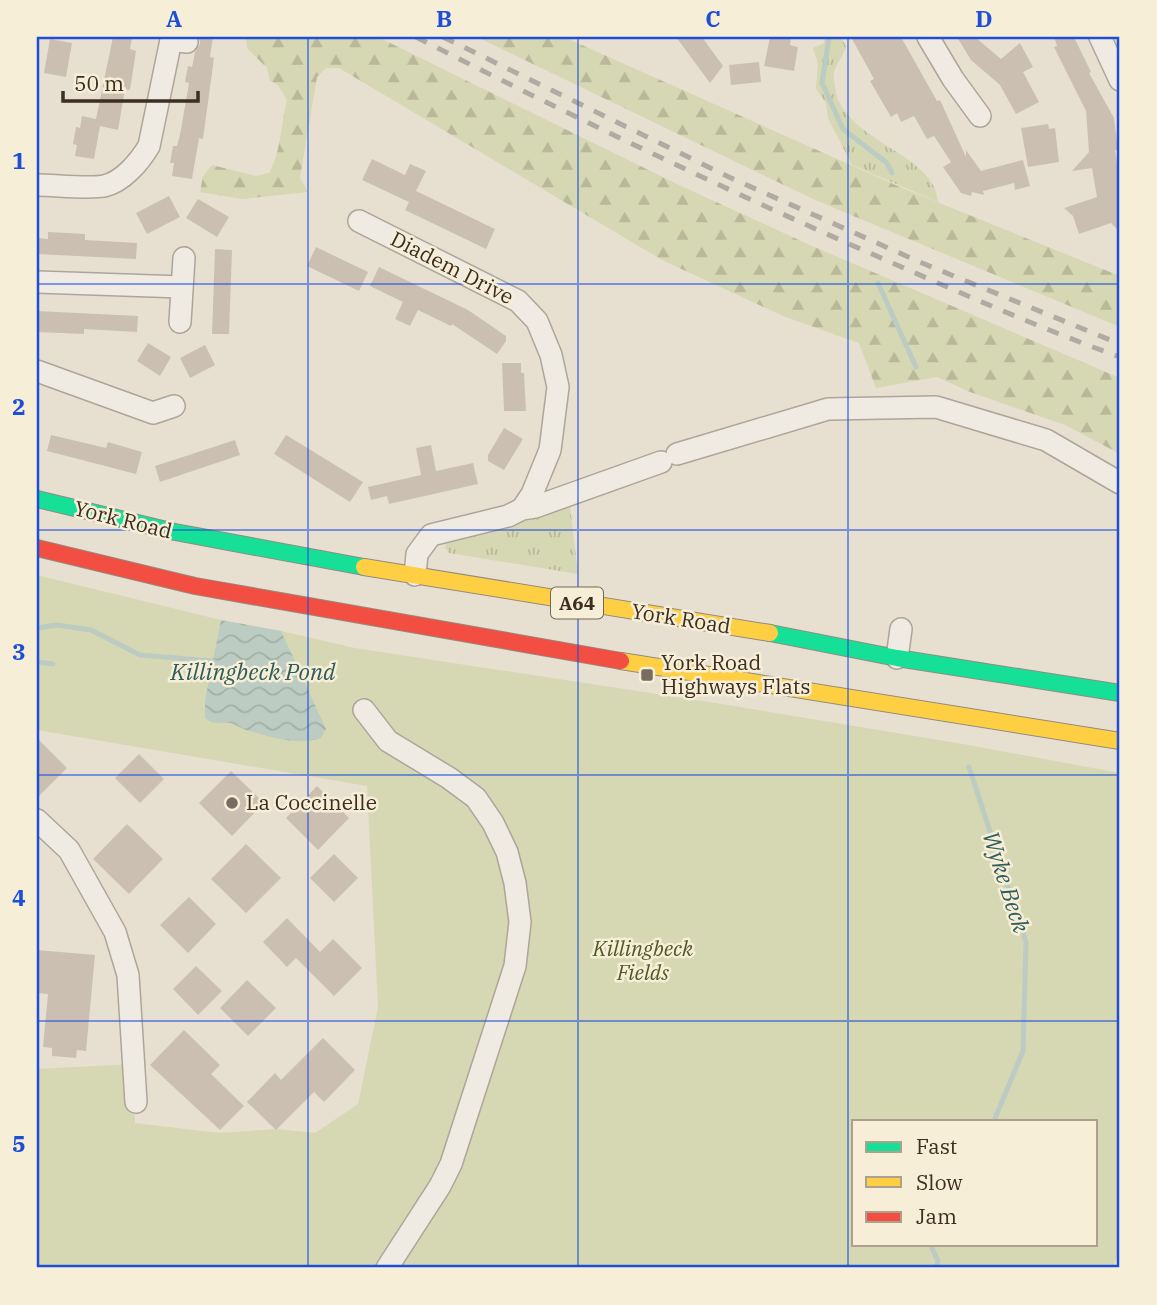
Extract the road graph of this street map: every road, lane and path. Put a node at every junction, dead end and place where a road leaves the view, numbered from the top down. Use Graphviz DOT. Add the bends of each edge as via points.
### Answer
graph roads {
  1 [pos="928,37"];
  2 [pos="1100,37"];
  3 [pos="187,42"];
  4 [pos="1120,80"];
  5 [pos="980,116"];
  6 [pos="37,185"];
  7 [pos="359,221"];
  8 [pos="184,258"];
  9 [pos="37,282"];
  10 [pos="182,288"];
  11 [pos="180,322"];
  12 [pos="37,371"];
  13 [pos="174,406"];
  14 [pos="1120,483"];
  15 [pos="37,499"];
  16 [pos="522,509"];
  17 [pos="37,548"];
  18 [pos="415,575"];
  19 [pos="123,585"];
  20 [pos="217,590"];
  21 [pos="901,629"];
  22 [pos="897,657"];
  23 [pos="1120,693"];
  24 [pos="364,710"];
  25 [pos="1120,741"];
  26 [pos="37,820"];
  27 [pos="136,1102"];
  28 [pos="387,1268"];
  1 -- 5 [label="street"];
  2 -- 4 [label="street"];
  3 -- 6 [label="street" via="172,40 149,146 127,173 105,186"];
  7 -- 16 [label="street, Diadem Drive" via="492,286 518,301 537,321 558,387 550,450"];
  8 -- 10 [label="street"];
  9 -- 10 [label="street"];
  10 -- 11 [label="street"];
  12 -- 13 [label="street" via="153,413"];
  14 -- 16 [label="street" via="1046,440 936,407 828,409"];
  15 -- 18 [label="highway, York Road / A64" via="174,533"];
  16 -- 18 [label="street" via="431,535 417,554"];
  17 -- 20 [label="highway, A64"];
  18 -- 22 [label="highway, York Road / A64"];
  19 -- 20 [label="highway"];
  20 -- 25 [label="highway, A64" via="710,676"];
  21 -- 22 [label="street"];
  22 -- 23 [label="highway, York Road / A64"];
  24 -- 28 [label="street" via="388,741 476,798 507,852 520,922 515,966 451,1164"];
  26 -- 27 [label="street" via="69,850 115,932 128,975"];
}
